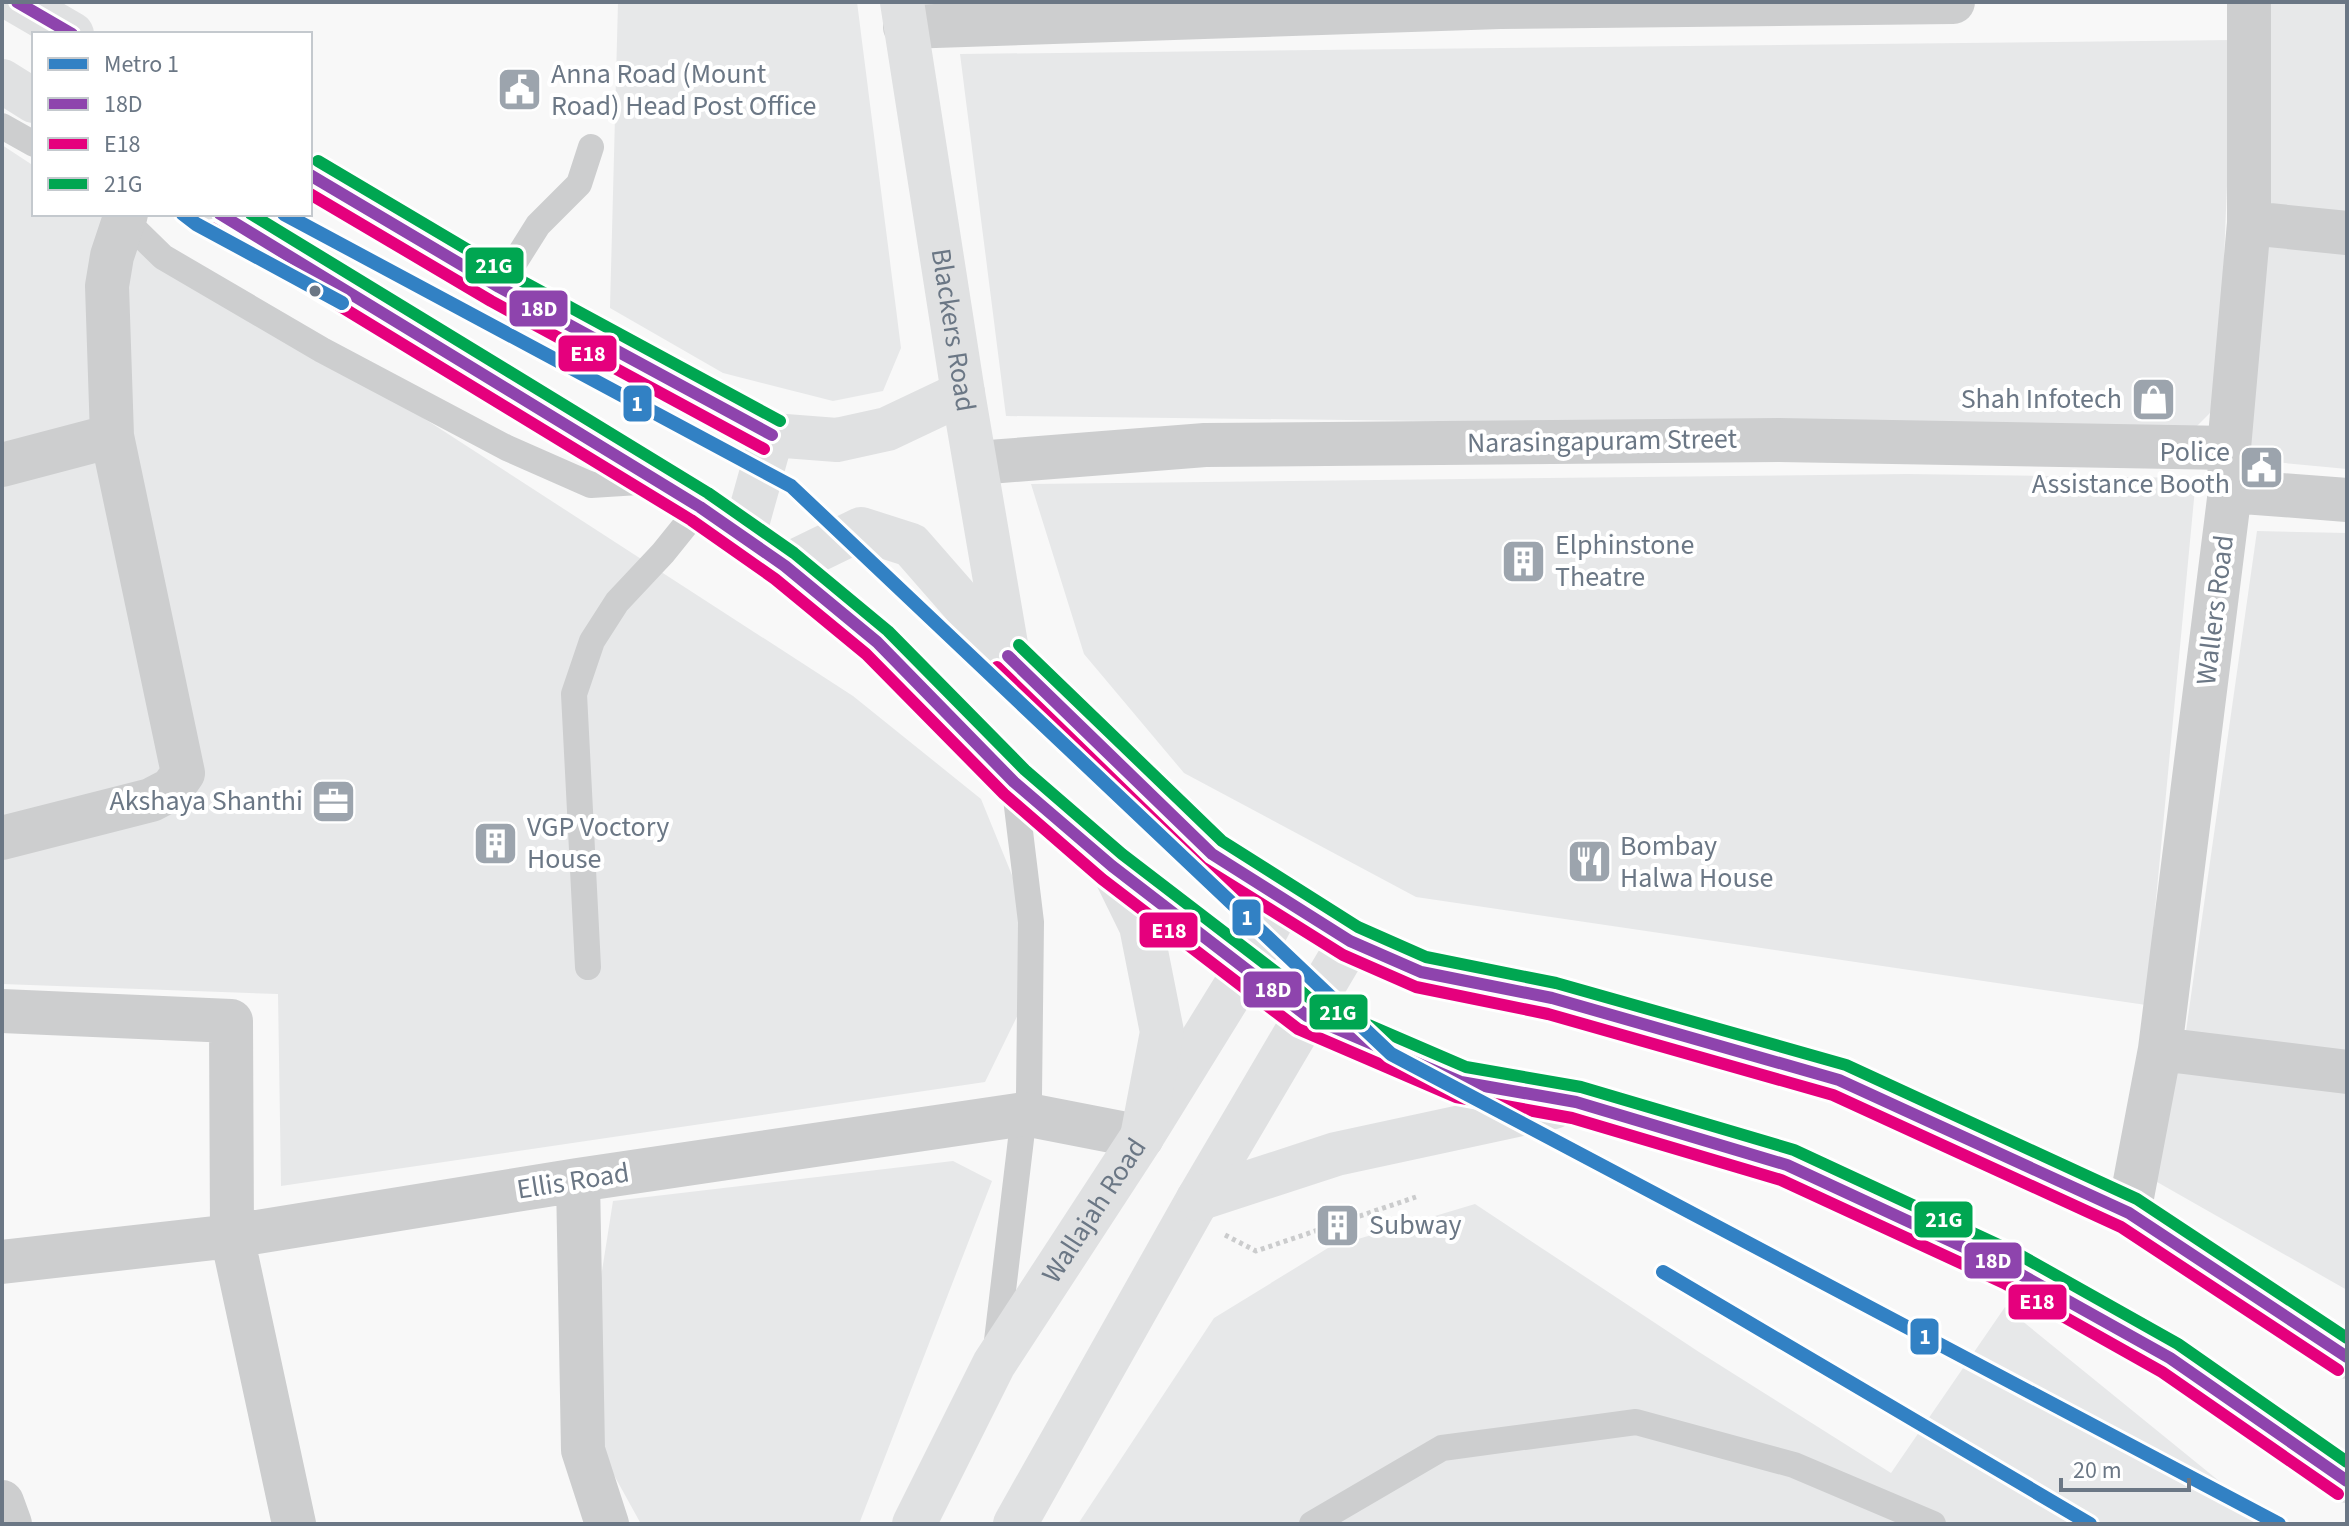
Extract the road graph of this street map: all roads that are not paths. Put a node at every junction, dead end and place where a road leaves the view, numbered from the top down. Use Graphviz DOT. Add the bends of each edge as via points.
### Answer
graph roads {
  1 [pos="17,2"];
  2 [pos="1953,2"];
  3 [pos="2249,2"];
  4 [pos="1500,4"];
  5 [pos="903,14"];
  6 [pos="69,32"];
  7 [pos="2,81"];
  8 [pos="32,100"];
  9 [pos="2,126"];
  10 [pos="32,143"];
  11 [pos="591,147"];
  12 [pos="312,176"];
  13 [pos="123,216"];
  14 [pos="124,216"];
  15 [pos="223,216"];
  16 [pos="2249,223"];
  17 [pos="2347,233"];
  18 [pos="499,287"];
  19 [pos="963,393"];
  20 [pos="772,435"];
  21 [pos="112,436"];
  22 [pos="2229,448"];
  23 [pos="976,463"];
  24 [pos="2,465"];
  25 [pos="658,481"];
  26 [pos="2230,491"];
  27 [pos="2347,500"];
  28 [pos="700,507"];
  29 [pos="744,535"];
  30 [pos="785,566"];
  31 [pos="1008,656"];
  32 [pos="1014,782"];
  33 [pos="2,838"];
  34 [pos="1112,866"];
  35 [pos="1282,900"];
  36 [pos="1350,941"];
  37 [pos="588,967"];
  38 [pos="1247,967"];
  39 [pos="2,1011"];
  40 [pos="1307,1016"];
  41 [pos="2160,1049"];
  42 [pos="2347,1072"];
  43 [pos="1576,1102"];
  44 [pos="1024,1114"];
  45 [pos="1142,1137"];
  46 [pos="578,1180"];
  47 [pos="1194,1207"];
  48 [pos="2129,1213"];
  49 [pos="232,1236"];
  50 [pos="2,1262"];
  51 [pos="2347,1357"];
  52 [pos="994,1364"];
  53 [pos="2347,1481"];
  54 [pos="2,1502"];
  55 [pos="10,1524"];
  56 [pos="294,1524"];
  57 [pos="607,1524"];
  58 [pos="914,1524"];
  59 [pos="1015,1524"];
  60 [pos="1312,1524"];
  61 [pos="1933,1524"];
  1 -- 6 [label="main road"];
  2 -- 4 [label="street"];
  3 -- 16 [label="street, Wallers Road"];
  4 -- 5 [label="street"];
  5 -- 19 [label="main road, Blackers Road"];
  7 -- 8 [label="main road"];
  9 -- 10 [label="lane"];
  11 -- 18 [label="lane" via="579,184 538,225"];
  12 -- 18 [label="main road"];
  13 -- 21 [label="street" via="107,286"];
  14 -- 25 [label="lane" via="163,257 322,350 507,448 591,485"];
  15 -- 25 [label="main road"];
  16 -- 17 [label="street"];
  16 -- 22 [label="street, Wallers Road"];
  18 -- 20 [label="main road"];
  19 -- 20 [label="main road" via="887,429 837,440"];
  19 -- 23 [label="main road, Blackers Road"];
  20 -- 29 [label="main road"];
  21 -- 24 [label="street"];
  21 -- 33 [label="street" via="183,773 172,789 151,800"];
  22 -- 23 [label="street, Narasingapuram Street" via="1779,440 1237,444"];
  22 -- 26 [label="street, Wallers Road"];
  23 -- 31 [label="main road, Blackers Road"];
  25 -- 28 [label="main road"];
  26 -- 27 [label="street"];
  26 -- 41 [label="street, Wallers Road"];
  28 -- 29 [label="main road"];
  28 -- 37 [label="lane" via="617,602 592,641 574,694"];
  29 -- 30 [label="main road"];
  30 -- 31 [label="main road" via="861,529 911,545"];
  30 -- 32 [label="main road" via="877,642"];
  31 -- 35 [label="main road" via="1212,854"];
  32 -- 34 [label="main road"];
  32 -- 44 [label="lane" via="1031,922 1029,1095"];
  34 -- 38 [label="main road"];
  34 -- 45 [label="main road" via="1141,926 1162,1032"];
  35 -- 36 [label="main road"];
  35 -- 38 [label="main road, Wallajah Road"];
  36 -- 40 [label="main road"];
  36 -- 48 [label="main road" via="1421,972 1552,998 1839,1080"];
  38 -- 40 [label="main road"];
  38 -- 45 [label="main road, Wallajah Road"];
  39 -- 49 [label="street" via="231,1021"];
  40 -- 43 [label="main road" via="1461,1082"];
  40 -- 47 [label="main road"];
  41 -- 42 [label="street"];
  41 -- 48 [label="street, Wallers Road"];
  43 -- 47 [label="main road" via="1336,1154"];
  43 -- 53 [label="main road" via="1787,1165 2011,1269 2170,1358"];
  44 -- 45 [label="street, Ellis Road"];
  44 -- 46 [label="street, Ellis Road"];
  44 -- 52 [label="lane"];
  45 -- 52 [label="main road, Wallajah Road"];
  46 -- 49 [label="street, Ellis Road"];
  46 -- 57 [label="street" via="583,1450"];
  47 -- 59 [label="main road"];
  48 -- 51 [label="main road"];
  49 -- 50 [label="street, Ellis Road"];
  49 -- 56 [label="street"];
  52 -- 58 [label="main road, Wallajah Road"];
  54 -- 55 [label="street"];
  60 -- 61 [label="lane" via="1442,1448 1636,1422 1794,1465"];
}
